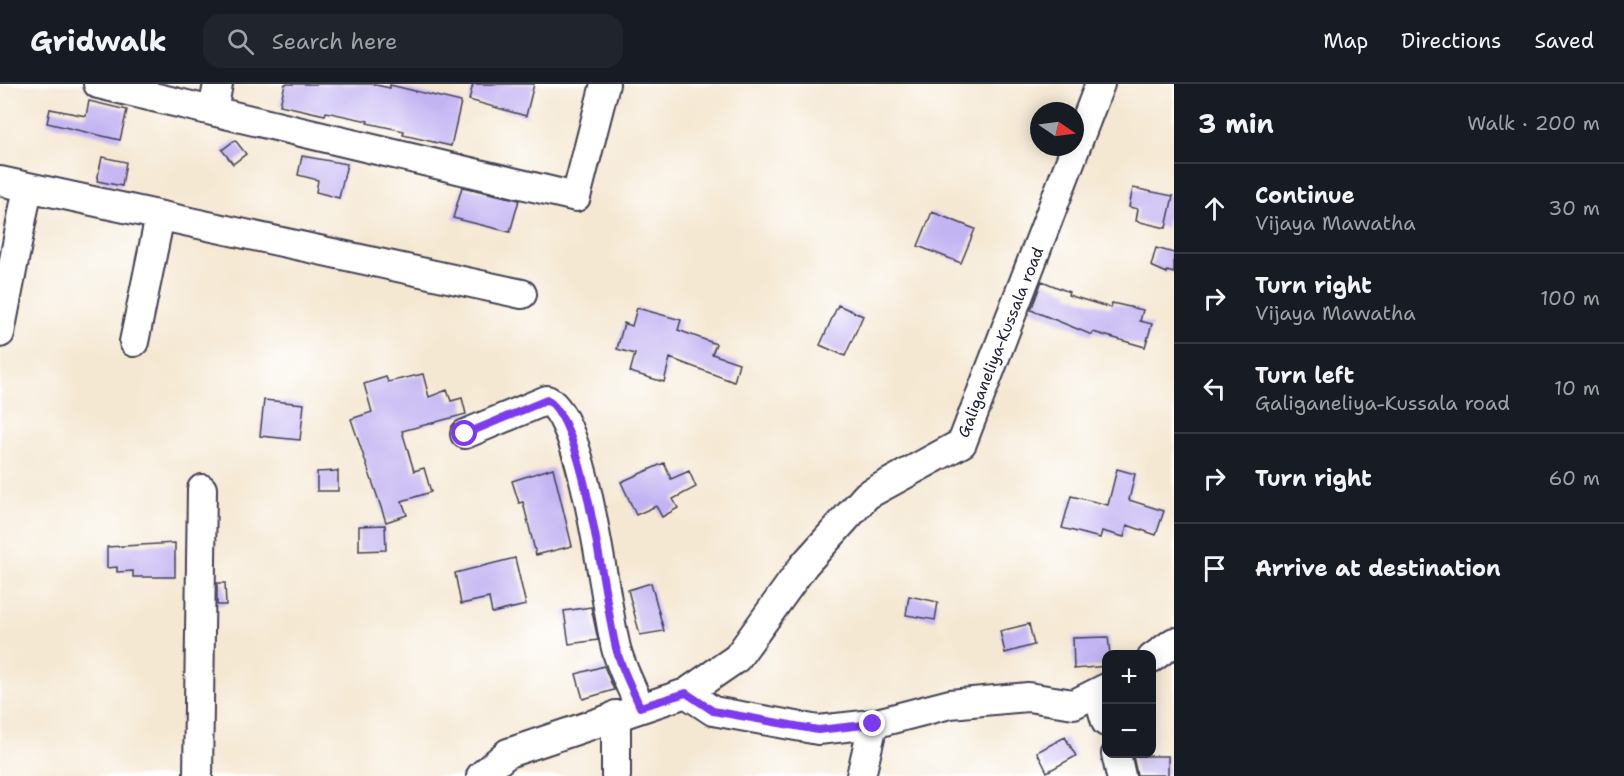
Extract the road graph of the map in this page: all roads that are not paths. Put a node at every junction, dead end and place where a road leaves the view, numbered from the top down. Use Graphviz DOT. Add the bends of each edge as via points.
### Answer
graph roads {
  1 [pos="98,84"];
  2 [pos="605,84"];
  3 [pos="1100,84"];
  4 [pos="215,98"];
  5 [pos="0,181"];
  6 [pos="28,187"];
  7 [pos="160,216"];
  8 [pos="522,294"];
  9 [pos="0,333"];
  10 [pos="134,342"];
  11 [pos="465,434"];
  12 [pos="202,489"];
  13 [pos="1174,642"];
  14 [pos="1156,655"];
  15 [pos="1102,691"];
  16 [pos="686,693"];
  17 [pos="628,711"];
  18 [pos="873,724"];
  19 [pos="1117,758"];
  20 [pos="198,776"];
  21 [pos="481,776"];
  22 [pos="616,776"];
  23 [pos="861,776"];
  24 [pos="1121,776"];
  1 -- 4 [label="street"];
  2 -- 4 [label="street" via="576,197"];
  3 -- 16 [label="street, Galiganeliya-Kussala road" via="962,443 867,495 804,565 737,658"];
  5 -- 6 [label="street"];
  6 -- 7 [label="street"];
  6 -- 9 [label="street"];
  7 -- 8 [label="street"];
  7 -- 10 [label="street"];
  11 -- 17 [label="street" via="547,400 556,405 578,450"];
  12 -- 20 [label="street"];
  13 -- 14 [label="street"];
  15 -- 18 [label="street" via="1074,704 1028,697 950,704"];
  16 -- 17 [label="street, Galiganeliya-Kussala road"];
  16 -- 18 [label="street" via="713,711 818,730"];
  17 -- 21 [label="street, Galiganeliya-Kussala road" via="508,753"];
  17 -- 22 [label="street"];
  18 -- 23 [label="street"];
  19 -- 24 [label="street"];
}
